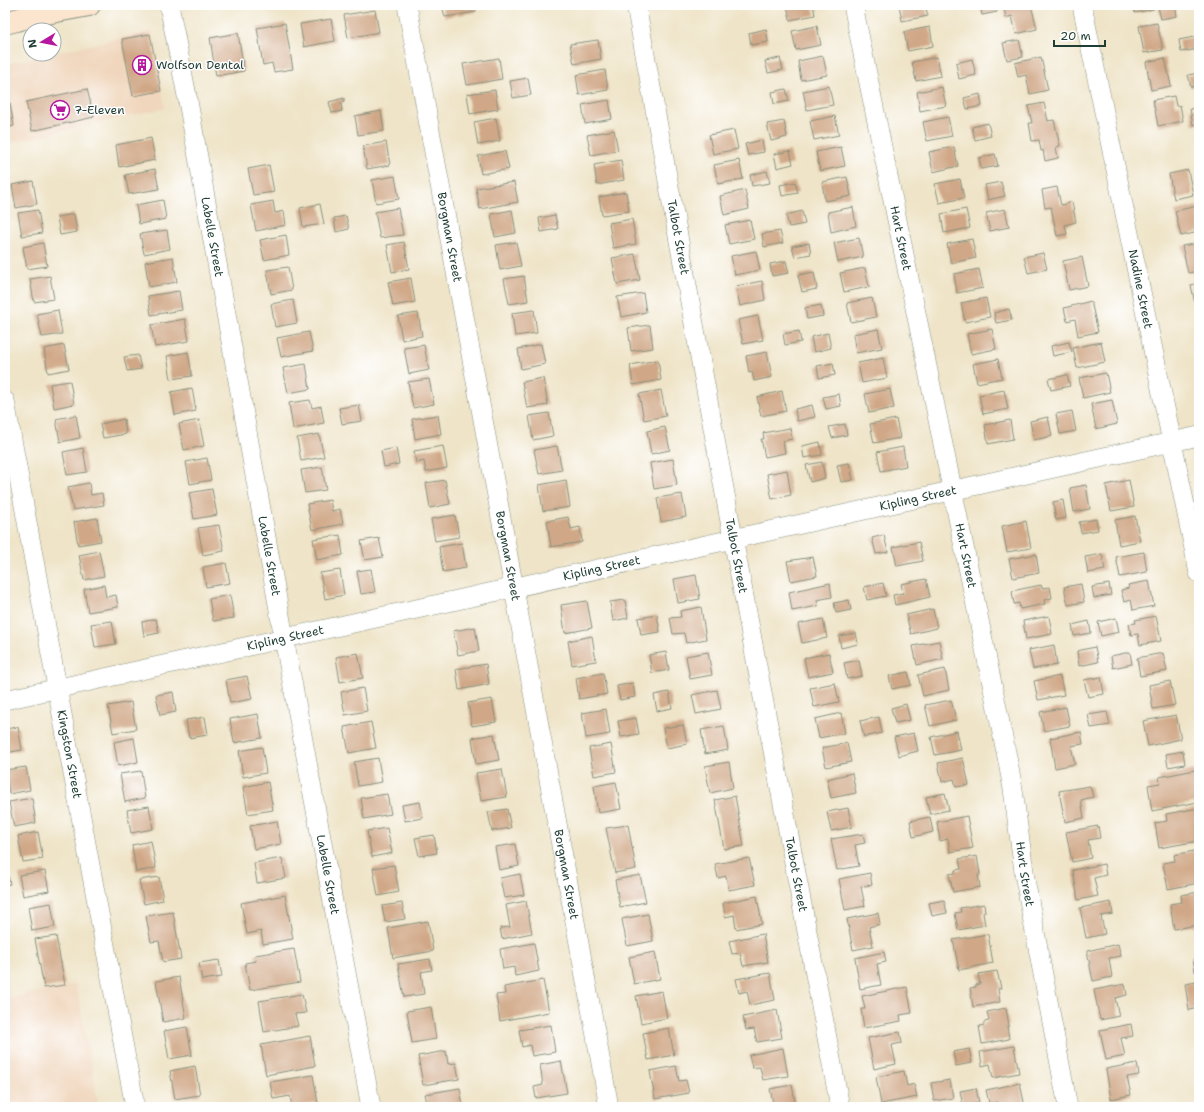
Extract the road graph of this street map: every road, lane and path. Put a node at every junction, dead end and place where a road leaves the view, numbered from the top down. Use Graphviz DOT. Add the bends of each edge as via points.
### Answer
graph roads {
  1 [pos="89,5"];
  2 [pos="169,5"];
  3 [pos="407,5"];
  4 [pos="636,5"];
  5 [pos="853,5"];
  6 [pos="1082,5"];
  7 [pos="5,23"];
  8 [pos="5,401"];
  9 [pos="1199,436"];
  10 [pos="1172,442"];
  11 [pos="952,491"];
  12 [pos="732,538"];
  13 [pos="1199,573"];
  14 [pos="514,588"];
  15 [pos="284,638"];
  16 [pos="57,688"];
  17 [pos="5,700"];
  18 [pos="135,1107"];
  19 [pos="371,1107"];
  20 [pos="609,1107"];
  21 [pos="840,1107"];
  22 [pos="1068,1107"];
  1 -- 7 [label="main road"];
  2 -- 15 [label="street, Labelle Street"];
  3 -- 14 [label="street, Borgman Street"];
  4 -- 12 [label="street, Talbot Street"];
  5 -- 11 [label="street, Hart Street"];
  6 -- 10 [label="street, Nadine Street"];
  8 -- 16 [label="street, Kingston Street"];
  9 -- 10 [label="street, Kipling Street"];
  10 -- 11 [label="street, Kipling Street"];
  10 -- 13 [label="street, Nadine Street"];
  11 -- 12 [label="street, Kipling Street"];
  11 -- 22 [label="street, Hart Street" via="1013,789 1025,879"];
  12 -- 14 [label="street, Kipling Street"];
  12 -- 21 [label="street, Talbot Street"];
  14 -- 15 [label="street, Kipling Street"];
  14 -- 20 [label="street, Borgman Street"];
  15 -- 16 [label="street, Kipling Street"];
  15 -- 19 [label="street, Labelle Street"];
  16 -- 17 [label="street, Kipling Street"];
  16 -- 18 [label="street, Kingston Street"];
}
